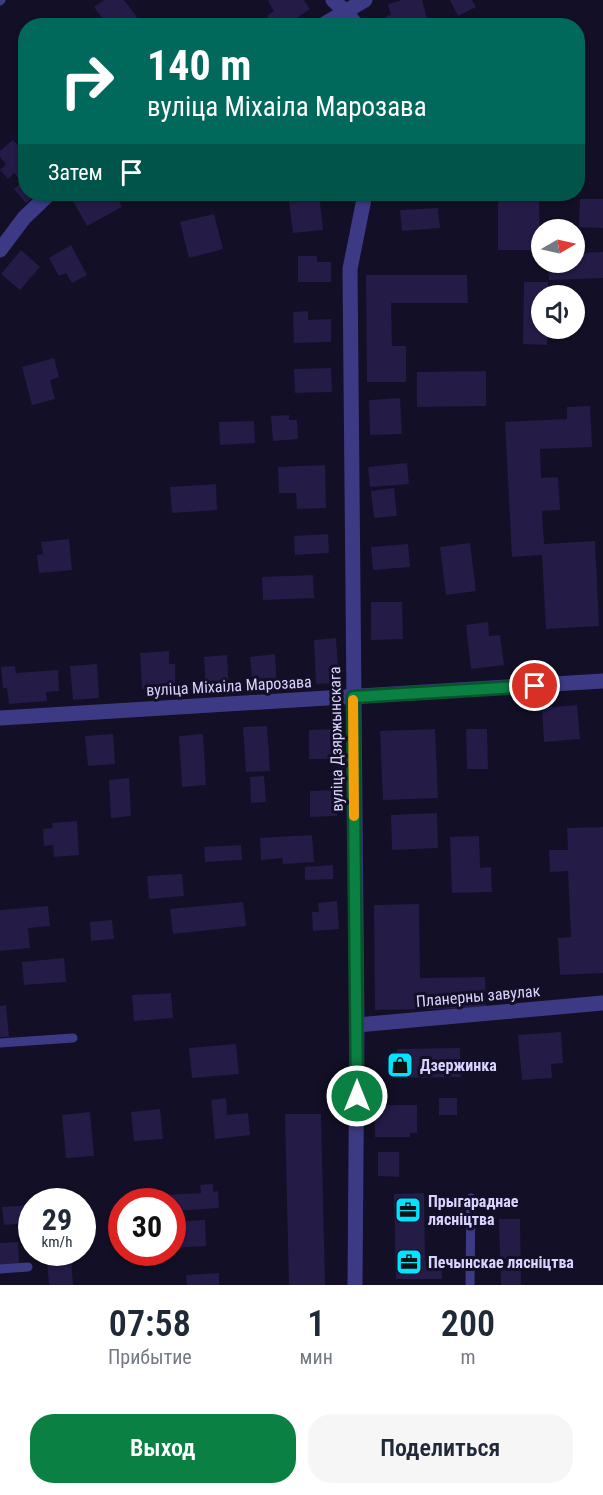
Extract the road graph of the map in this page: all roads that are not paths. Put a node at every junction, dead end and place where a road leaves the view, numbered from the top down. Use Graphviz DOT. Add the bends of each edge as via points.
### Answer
graph roads {
  1 [pos="333,0"];
  2 [pos="365,0"];
  3 [pos="346,12"];
  4 [pos="335,18"];
  5 [pos="351,18"];
  6 [pos="42,201"];
  7 [pos="364,201"];
  8 [pos="0,250"];
  9 [pos="603,681"];
  10 [pos="353,697"];
  11 [pos="0,718"];
  12 [pos="603,1003"];
  13 [pos="357,1025"];
  14 [pos="73,1038"];
  15 [pos="0,1043"];
  16 [pos="471,1198"];
  17 [pos="28,1267"];
  18 [pos="0,1269"];
  19 [pos="356,1285"];
  20 [pos="470,1285"];
  1 -- 3 [label="street"];
  2 -- 3 [label="street"];
  3 -- 4 [label="street"];
  3 -- 5 [label="street"];
  6 -- 8 [label="street"];
  7 -- 10 [label="street, вуліца Дзяржынскага" via="350,269"];
  9 -- 10 [label="street, вуліца Міхаіла Марозава"];
  10 -- 11 [label="street, вуліца Міхаіла Марозава"];
  10 -- 13 [label="street, вуліца Дзяржынскага"];
  12 -- 13 [label="street, Планерны завулак"];
  13 -- 19 [label="street, вуліца Дзяржынскага"];
  14 -- 15 [label="lane"];
  16 -- 20 [label="lane"];
  17 -- 18 [label="lane"];
}
